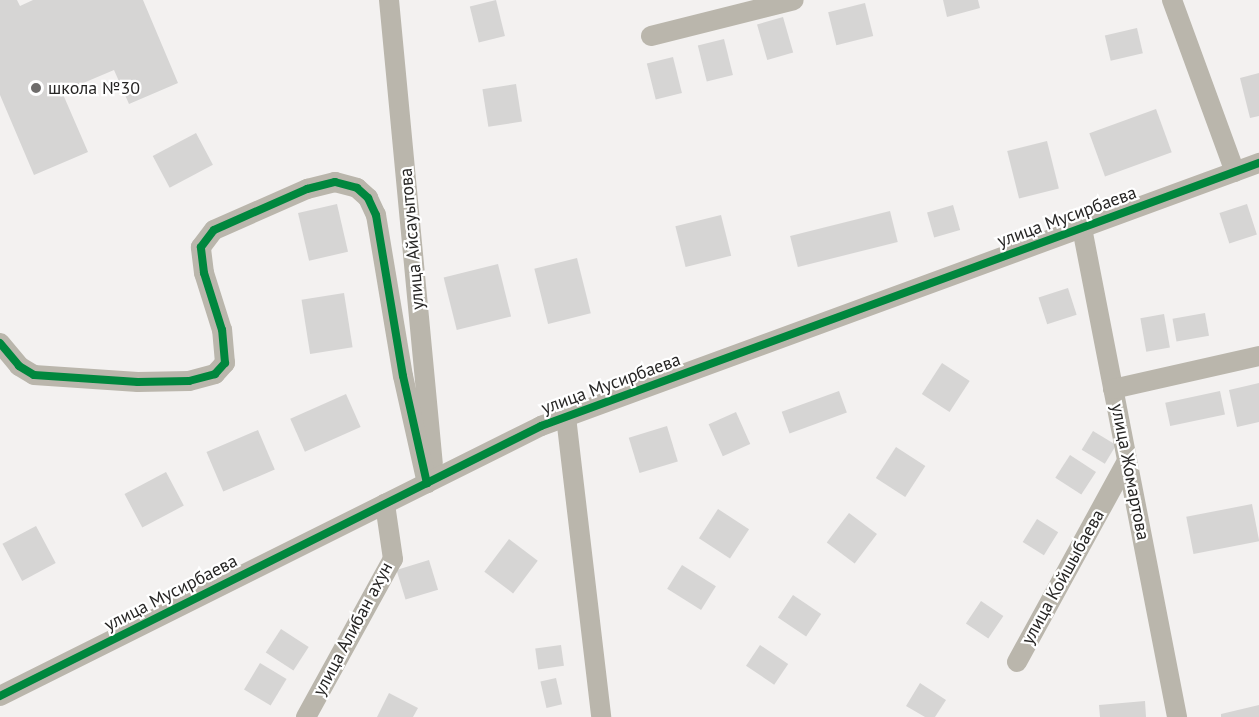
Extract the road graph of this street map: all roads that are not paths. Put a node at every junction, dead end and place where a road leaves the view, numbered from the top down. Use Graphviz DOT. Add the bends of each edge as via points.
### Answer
graph roads {
  1 [pos="389,0"];
  2 [pos="794,0"];
  3 [pos="1172,0"];
  4 [pos="651,36"];
  5 [pos="1259,163"];
  6 [pos="1235,172"];
  7 [pos="1082,228"];
  8 [pos="0,343"];
  9 [pos="1259,356"];
  10 [pos="1113,389"];
  11 [pos="566,417"];
  12 [pos="1127,461"];
  13 [pos="431,481"];
  14 [pos="385,504"];
  15 [pos="1017,662"];
  16 [pos="0,696"];
  17 [pos="306,717"];
  18 [pos="601,717"];
  19 [pos="1177,717"];
  1 -- 13 [label="street, улица Айсауытова"];
  2 -- 4 [label="street"];
  3 -- 6 [label="street"];
  5 -- 6 [label="street, улица Мусирбаева"];
  6 -- 7 [label="street, улица Мусирбаева"];
  7 -- 10 [label="street, улица Жомартова"];
  7 -- 11 [label="street, улица Мусирбаева"];
  8 -- 13 [label="street" via="19,366 34,375 138,382 189,381 215,374 225,363 222,330 204,273 201,247 214,230 307,189 335,182 357,188 368,198 376,216 403,376"];
  9 -- 10 [label="street"];
  10 -- 12 [label="street, улица Жомартова"];
  11 -- 13 [label="street, улица Мусирбаева"];
  11 -- 18 [label="street"];
  12 -- 15 [label="street, улица Койшыбаева"];
  12 -- 19 [label="street, улица Жомартова"];
  13 -- 14 [label="street, улица Мусирбаева"];
  14 -- 16 [label="street, улица Мусирбаева"];
  14 -- 17 [label="street, улица Алибан ахун" via="393,559"];
}
